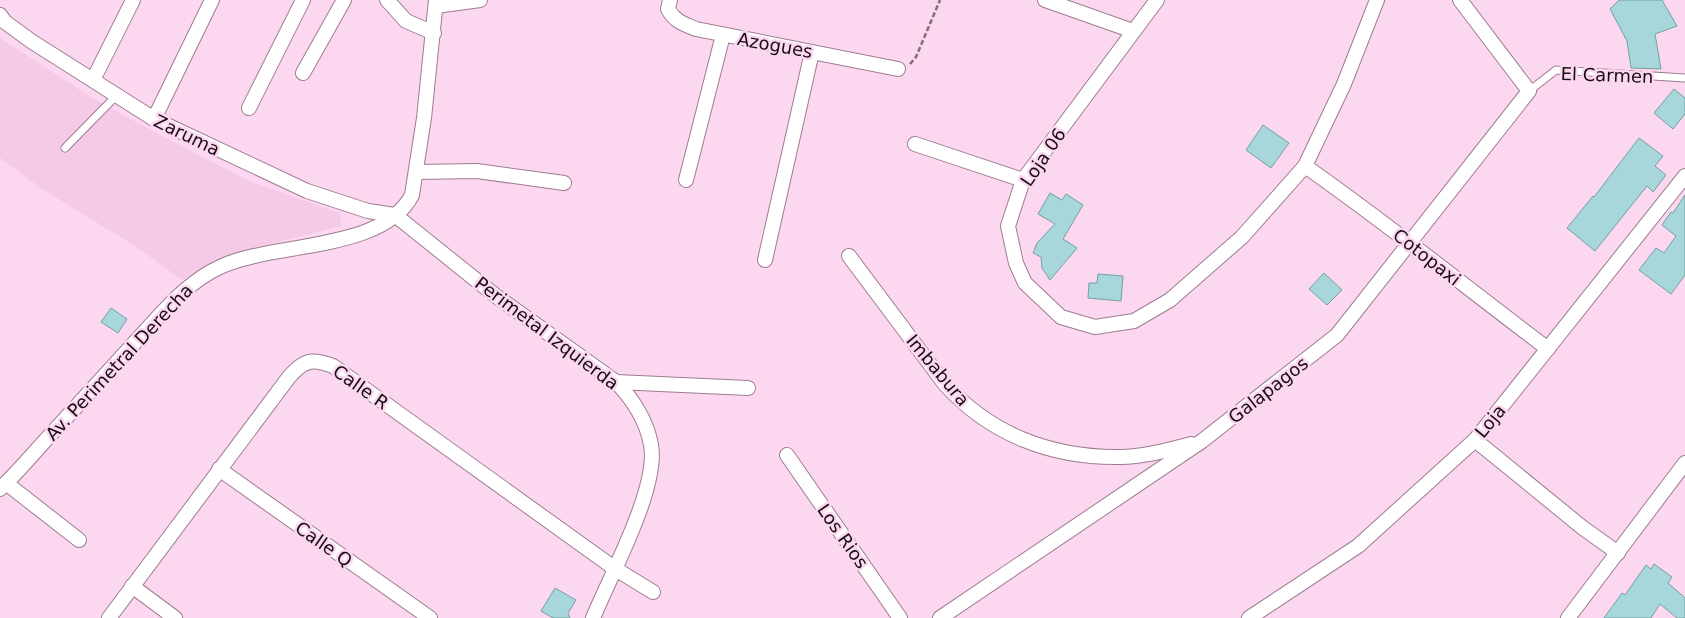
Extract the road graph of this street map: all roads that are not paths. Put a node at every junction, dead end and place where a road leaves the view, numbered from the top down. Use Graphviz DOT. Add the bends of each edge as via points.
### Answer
graph roads {
  1 [pos="133,0"];
  2 [pos="212,0"];
  3 [pos="303,0"];
  4 [pos="344,0"];
  5 [pos="387,0"];
  6 [pos="480,0"];
  7 [pos="670,0"];
  8 [pos="1045,0"];
  9 [pos="1157,0"];
  10 [pos="1377,0"];
  11 [pos="1460,0"];
  12 [pos="436,3"];
  13 [pos="0,15"];
  14 [pos="1133,32"];
  15 [pos="434,33"];
  16 [pos="723,35"];
  17 [pos="812,52"];
  18 [pos="898,69"];
  19 [pos="303,73"];
  20 [pos="1685,78"];
  21 [pos="93,80"];
  22 [pos="1529,91"];
  23 [pos="117,95"];
  24 [pos="249,108"];
  25 [pos="154,119"];
  26 [pos="915,144"];
  27 [pos="64,148"];
  28 [pos="1304,166"];
  29 [pos="416,172"];
  30 [pos="1685,176"];
  31 [pos="686,180"];
  32 [pos="1023,180"];
  33 [pos="564,183"];
  34 [pos="395,216"];
  35 [pos="1410,245"];
  36 [pos="849,256"];
  37 [pos="766,260"];
  38 [pos="1548,349"];
  39 [pos="616,382"];
  40 [pos="748,388"];
  41 [pos="1475,440"];
  42 [pos="1202,441"];
  43 [pos="787,455"];
  44 [pos="1685,463"];
  45 [pos="219,469"];
  46 [pos="3,486"];
  47 [pos="80,540"];
  48 [pos="1618,553"];
  49 [pos="614,568"];
  50 [pos="132,586"];
  51 [pos="653,592"];
  52 [pos="109,618"];
  53 [pos="175,618"];
  54 [pos="430,618"];
  55 [pos="593,618"];
  56 [pos="900,618"];
  57 [pos="940,618"];
  58 [pos="1249,618"];
  59 [pos="1568,618"];
  1 -- 21 [label="street"];
  2 -- 25 [label="street"];
  3 -- 24 [label="street"];
  4 -- 19 [label="street"];
  5 -- 15 [label="street" via="406,22"];
  6 -- 12 [label="street"];
  7 -- 16 [label="street, Azogues" via="668,9 677,21"];
  8 -- 14 [label="street"];
  9 -- 14 [label="street, Loja 06"];
  10 -- 28 [label="street" via="1337,100"];
  11 -- 22 [label="street"];
  12 -- 15 [label="street"];
  13 -- 21 [label="street, Zaruma" via="18,32"];
  14 -- 32 [label="street, Loja 06"];
  15 -- 29 [label="street"];
  16 -- 17 [label="street, Azogues"];
  16 -- 31 [label="street"];
  17 -- 18 [label="street, Azogues"];
  17 -- 37 [label="street"];
  20 -- 22 [label="lane, El Carmen" via="1556,70"];
  21 -- 23 [label="street, Zaruma"];
  22 -- 35 [label="street, Galapagos"];
  23 -- 25 [label="street, Zaruma"];
  23 -- 27 [label="lane"];
  25 -- 34 [label="street, Zaruma" via="307,191 368,211"];
  26 -- 32 [label="street"];
  28 -- 32 [label="street, Loja 06" via="1242,237 1170,300 1134,321 1095,327 1061,317 1025,283 1016,263 1008,226"];
  28 -- 35 [label="street, Cotopaxi" via="1377,216"];
  29 -- 33 [label="street" via="477,171"];
  29 -- 34 [label="street" via="412,195"];
  30 -- 38 [label="street, Loja"];
  34 -- 39 [label="street, Perimetal Izquierda" via="496,296"];
  34 -- 46 [label="street, Av. Perimetral Derecha" via="355,236 240,259 190,284"];
  35 -- 38 [label="street, Cotopaxi"];
  35 -- 42 [label="street, Galapagos" via="1337,335"];
  36 -- 42 [label="street, Imbabura" via="944,383 958,399 997,428 1046,448 1120,457 1160,452"];
  38 -- 41 [label="street, Loja"];
  39 -- 40 [label="street"];
  39 -- 49 [label="street, Perimetal Izquierda" via="629,395 641,417 651,445 651,474 632,530"];
  41 -- 48 [label="street"];
  41 -- 58 [label="street, Loja" via="1358,546"];
  42 -- 57 [label="street, Galapagos"];
  43 -- 56 [label="street, Los Rios"];
  44 -- 48 [label="street"];
  45 -- 49 [label="street, Calle R" via="300,364 319,361 333,366"];
  45 -- 50 [label="street, Calle R"];
  45 -- 54 [label="street, Calle Q"];
  46 -- 47 [label="street"];
  48 -- 59 [label="street"];
  49 -- 51 [label="street, Calle R"];
  49 -- 55 [label="street, Perimetal Izquierda"];
  50 -- 52 [label="street, Calle R"];
  50 -- 53 [label="street"];
}
